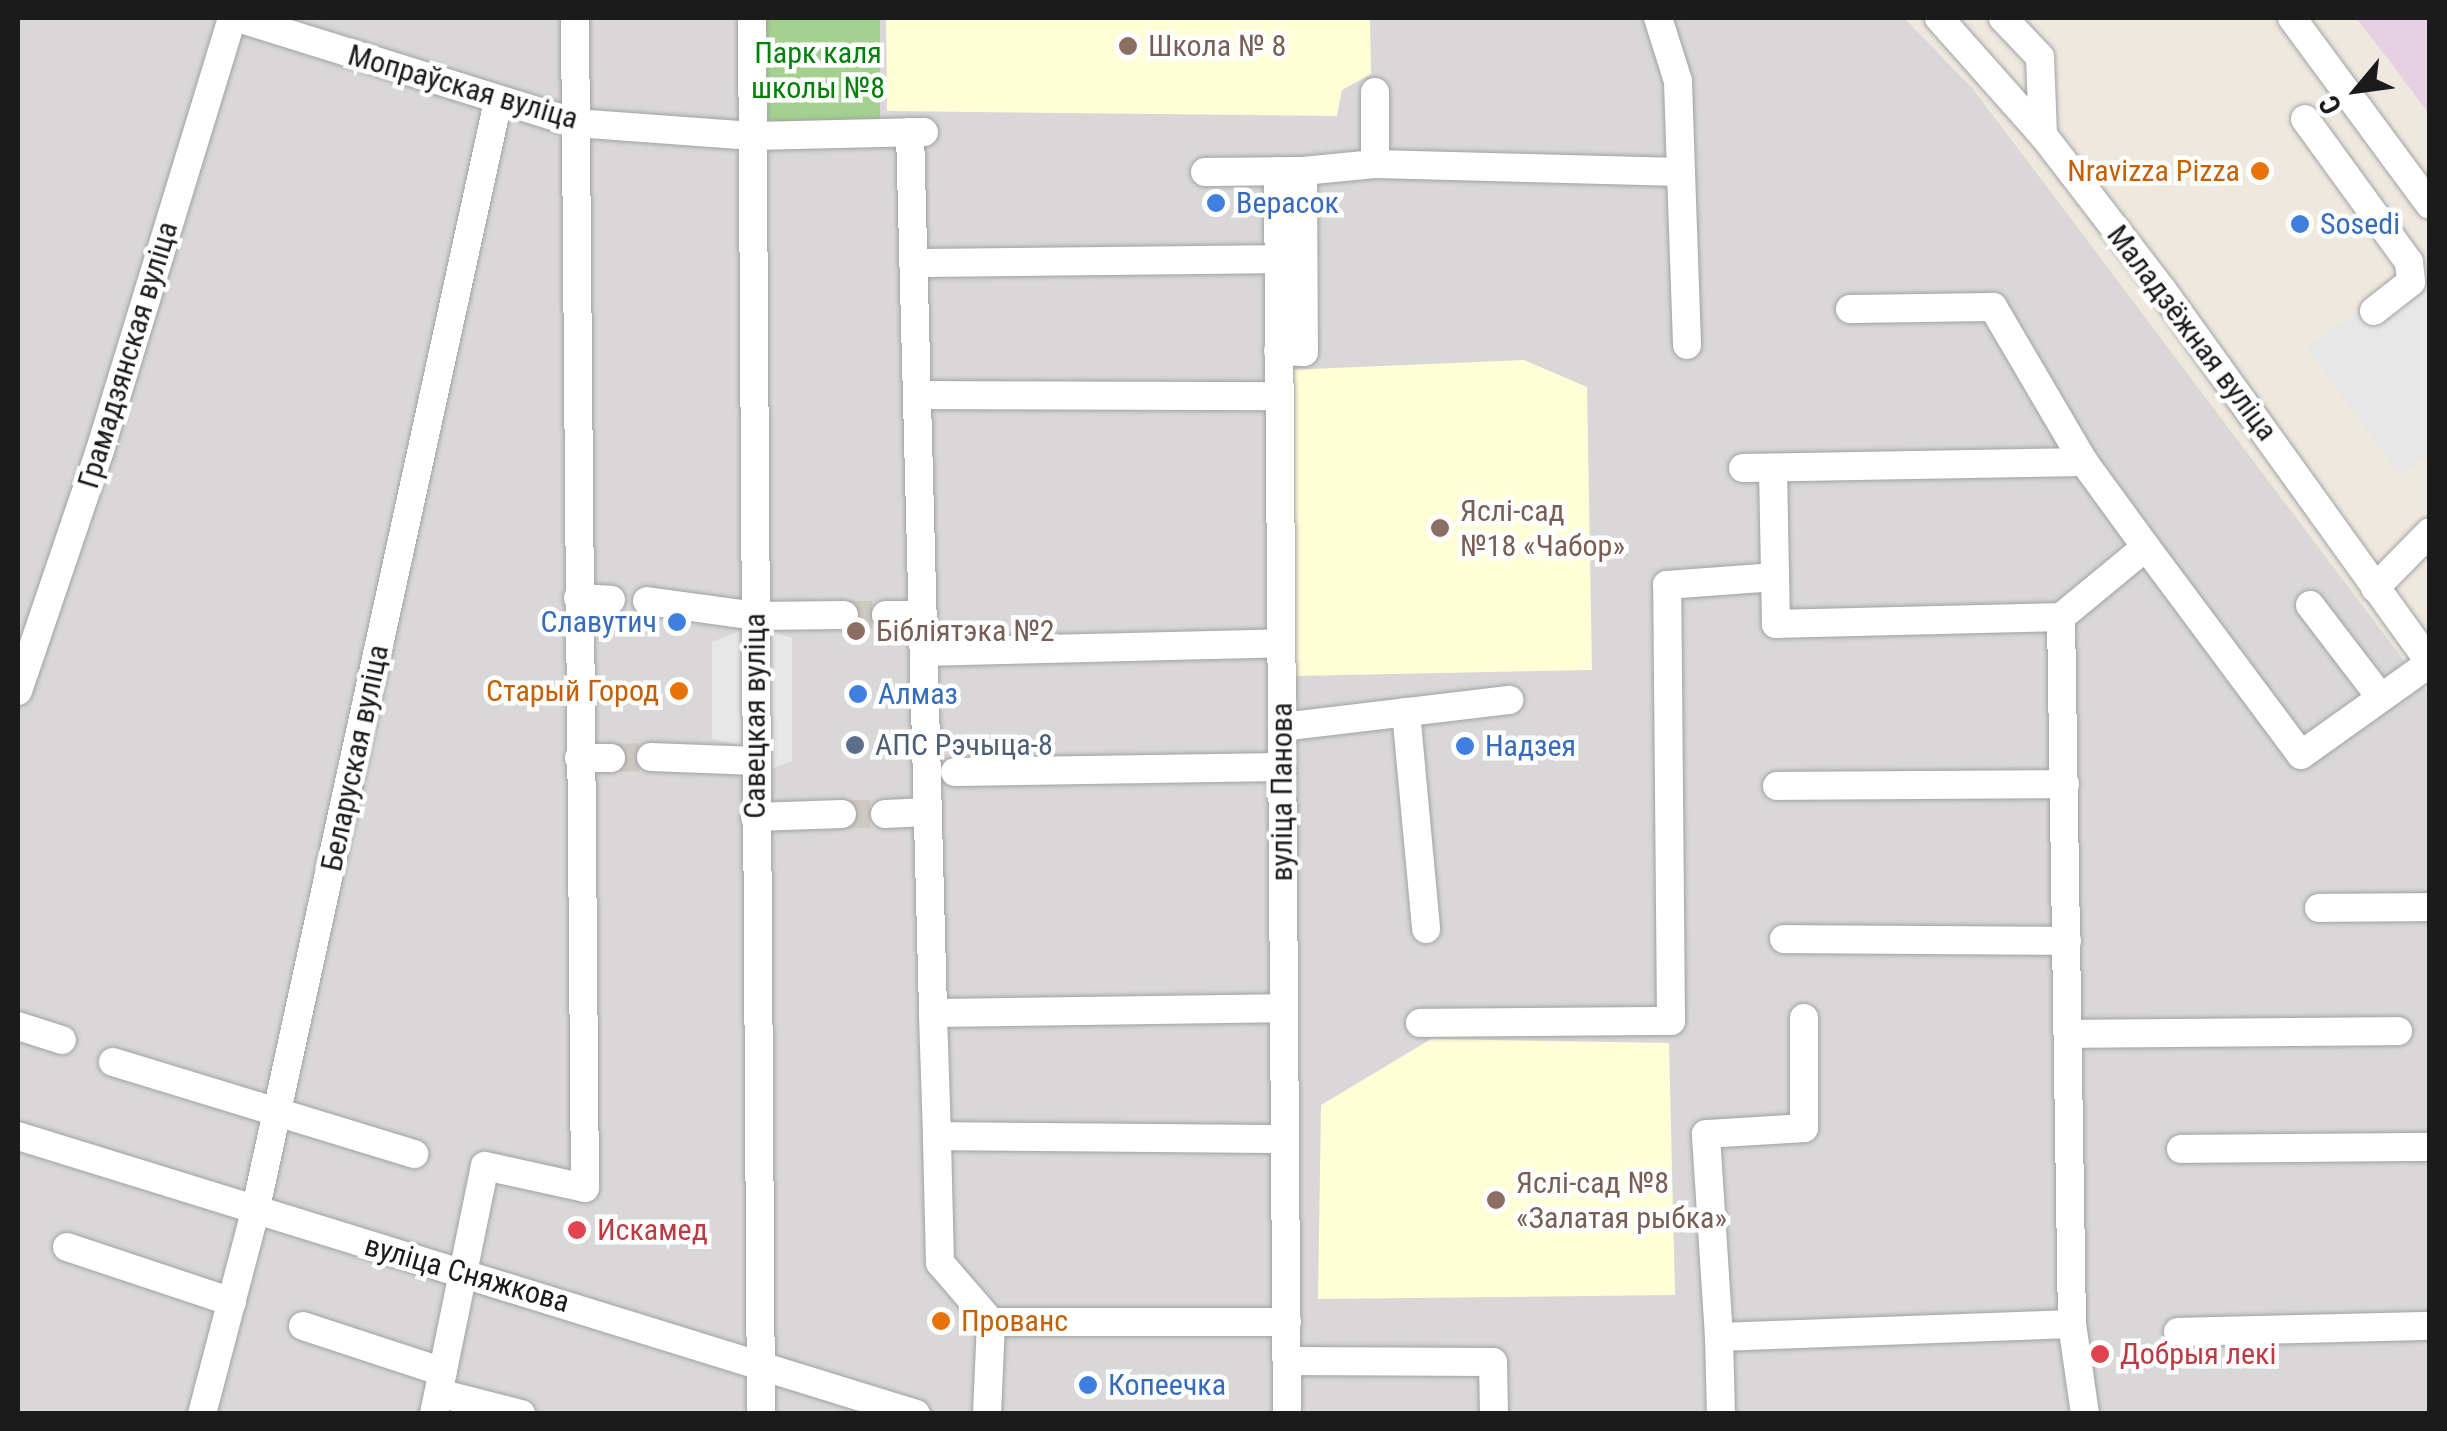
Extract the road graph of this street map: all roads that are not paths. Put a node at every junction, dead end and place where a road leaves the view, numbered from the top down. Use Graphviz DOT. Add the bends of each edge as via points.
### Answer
graph roads {
  1 [pos="235,18"];
  2 [pos="576,18"];
  3 [pos="752,18"];
  4 [pos="1658,18"];
  5 [pos="1938,18"];
  6 [pos="2003,18"];
  7 [pos="2292,18"];
  8 [pos="1375,92"];
  9 [pos="498,101"];
  10 [pos="2305,119"];
  11 [pos="575,123"];
  12 [pos="2043,135"];
  13 [pos="753,136"];
  14 [pos="1375,164"];
  15 [pos="1291,171"];
  16 [pos="1204,172"];
  17 [pos="1681,172"];
  18 [pos="2430,206"];
  19 [pos="2419,255"];
  20 [pos="1276,259"];
  21 [pos="914,263"];
  22 [pos="1850,310"];
  23 [pos="2374,311"];
  24 [pos="1687,344"];
  25 [pos="1278,350"];
  26 [pos="917,395"];
  27 [pos="1278,396"];
  28 [pos="2084,462"];
  29 [pos="1743,468"];
  30 [pos="1773,469"];
  31 [pos="2430,532"];
  32 [pos="2146,547"];
  33 [pos="1775,576"];
  34 [pos="2375,588"];
  35 [pos="578,598"];
  36 [pos="611,600"];
  37 [pos="647,601"];
  38 [pos="2310,605"];
  39 [pos="844,615"];
  40 [pos="923,615"];
  41 [pos="755,616"];
  42 [pos="886,616"];
  43 [pos="2062,617"];
  44 [pos="1280,643"];
  45 [pos="924,652"];
  46 [pos="2430,663"];
  47 [pos="18,691"];
  48 [pos="2381,698"];
  49 [pos="1510,700"];
  50 [pos="1406,712"];
  51 [pos="1282,727"];
  52 [pos="579,758"];
  53 [pos="611,758"];
  54 [pos="651,758"];
  55 [pos="756,761"];
  56 [pos="1282,767"];
  57 [pos="954,772"];
  58 [pos="2065,784"];
  59 [pos="1776,786"];
  60 [pos="928,812"];
  61 [pos="842,814"];
  62 [pos="886,814"];
  63 [pos="755,818"];
  64 [pos="2430,907"];
  65 [pos="2319,908"];
  66 [pos="1426,929"];
  67 [pos="1784,939"];
  68 [pos="2068,940"];
  69 [pos="1283,1008"];
  70 [pos="933,1013"];
  71 [pos="1804,1018"];
  72 [pos="1420,1024"];
  73 [pos="18,1026"];
  74 [pos="2398,1032"];
  75 [pos="2068,1034"];
  76 [pos="62,1040"];
  77 [pos="113,1062"];
  78 [pos="276,1115"];
  79 [pos="18,1136"];
  80 [pos="937,1136"];
  81 [pos="1285,1140"];
  82 [pos="2181,1148"];
  83 [pos="2430,1148"];
  84 [pos="414,1154"];
  85 [pos="256,1212"];
  86 [pos="66,1248"];
  87 [pos="466,1275"];
  88 [pos="232,1302"];
  89 [pos="990,1322"];
  90 [pos="1287,1322"];
  91 [pos="2072,1324"];
  92 [pos="303,1326"];
  93 [pos="2430,1326"];
  94 [pos="2178,1332"];
  95 [pos="1719,1337"];
  96 [pos="1287,1361"];
  97 [pos="761,1365"];
  98 [pos="439,1393"];
  99 [pos="202,1414"];
  100 [pos="521,1414"];
  101 [pos="761,1414"];
  102 [pos="916,1414"];
  103 [pos="987,1414"];
  104 [pos="1288,1414"];
  105 [pos="1494,1414"];
  106 [pos="1721,1414"];
  107 [pos="2085,1414"];
  1 -- 9 [label="street, Мопраўская вуліца"];
  1 -- 47 [label="street, Грамадзянская вуліца"];
  2 -- 11 [label="street"];
  3 -- 13 [label="street, Савецкая вуліца"];
  4 -- 17 [label="street" via="1678,81"];
  5 -- 12 [label="street, Маладзёжная вуліца"];
  6 -- 12 [label="street" via="2040,57"];
  7 -- 18 [label="street"];
  8 -- 14 [label="street"];
  9 -- 11 [label="street, Мопраўская вуліца"];
  9 -- 78 [label="street, Беларуская вуліца"];
  10 -- 19 [label="street"];
  11 -- 13 [label="street, Мопраўская вуліца"];
  11 -- 35 [label="street"];
  12 -- 34 [label="street, Маладзёжная вуліца"];
  13 -- 21 [label="street, Мопраўская вуліца" via="917,132"];
  13 -- 41 [label="street, Савецкая вуліца"];
  14 -- 15 [label="street"];
  14 -- 17 [label="street"];
  15 -- 16 [label="street"];
  15 -- 20 [label="street, вуліца Панова"];
  15 -- 25 [label="street" via="1304,352"];
  17 -- 24 [label="street"];
  19 -- 23 [label="street" via="2411,282"];
  20 -- 21 [label="street"];
  20 -- 25 [label="street, вуліца Панова"];
  21 -- 26 [label="street"];
  22 -- 28 [label="street" via="1994,307"];
  25 -- 27 [label="street, вуліца Панова"];
  26 -- 27 [label="street"];
  26 -- 40 [label="street"];
  27 -- 44 [label="street, вуліца Панова"];
  28 -- 30 [label="street"];
  28 -- 32 [label="street"];
  29 -- 30 [label="street"];
  30 -- 33 [label="street"];
  31 -- 34 [label="street"];
  32 -- 43 [label="street"];
  32 -- 48 [label="street" via="2300,755"];
  33 -- 43 [label="street" via="1776,624"];
  33 -- 72 [label="street" via="1666,585 1671,1021"];
  34 -- 46 [label="street, Маладзёжная вуліца"];
  35 -- 36 [label="street"];
  35 -- 52 [label="street"];
  37 -- 41 [label="street"];
  38 -- 48 [label="street"];
  39 -- 41 [label="street"];
  40 -- 42 [label="street"];
  40 -- 45 [label="street"];
  41 -- 55 [label="street, Савецкая вуліца"];
  43 -- 58 [label="street"];
  44 -- 45 [label="street"];
  44 -- 51 [label="street, вуліца Панова"];
  45 -- 60 [label="street"];
  46 -- 48 [label="street"];
  49 -- 50 [label="street"];
  50 -- 51 [label="street"];
  50 -- 66 [label="street"];
  51 -- 56 [label="street, вуліца Панова"];
  52 -- 53 [label="street"];
  52 -- 87 [label="street" via="585,1188 485,1166"];
  54 -- 55 [label="street"];
  55 -- 63 [label="street, Савецкая вуліца"];
  56 -- 57 [label="street"];
  56 -- 69 [label="street, вуліца Панова"];
  58 -- 59 [label="street"];
  58 -- 68 [label="street"];
  60 -- 62 [label="street"];
  60 -- 70 [label="street"];
  61 -- 63 [label="street"];
  63 -- 97 [label="street, Савецкая вуліца"];
  64 -- 65 [label="street"];
  67 -- 68 [label="street"];
  68 -- 75 [label="street"];
  69 -- 70 [label="street"];
  69 -- 81 [label="street, вуліца Панова"];
  70 -- 80 [label="street"];
  71 -- 95 [label="street" via="1804,1128 1706,1134"];
  73 -- 76 [label="street"];
  74 -- 75 [label="street"];
  75 -- 91 [label="street"];
  77 -- 78 [label="street"];
  78 -- 84 [label="street"];
  78 -- 85 [label="street, Беларуская вуліца"];
  79 -- 85 [label="street, вуліца Сняжкова"];
  80 -- 81 [label="street"];
  80 -- 89 [label="street" via="940,1262"];
  81 -- 90 [label="street, вуліца Панова"];
  82 -- 83 [label="street"];
  85 -- 87 [label="street, вуліца Сняжкова"];
  85 -- 88 [label="street, Беларуская вуліца"];
  86 -- 88 [label="street"];
  87 -- 97 [label="street, вуліца Сняжкова"];
  87 -- 98 [label="street"];
  88 -- 99 [label="street, Беларуская вуліца"];
  89 -- 90 [label="street"];
  89 -- 103 [label="street"];
  90 -- 96 [label="street, вуліца Панова"];
  91 -- 95 [label="street"];
  91 -- 107 [label="street"];
  92 -- 98 [label="street"];
  93 -- 94 [label="street"];
  95 -- 106 [label="street"];
  96 -- 104 [label="street, вуліца Панова"];
  96 -- 105 [label="street" via="1493,1362"];
  97 -- 101 [label="street, Савецкая вуліца"];
  97 -- 102 [label="street, вуліца Сняжкова"];
  98 -- 100 [label="street"];
}
